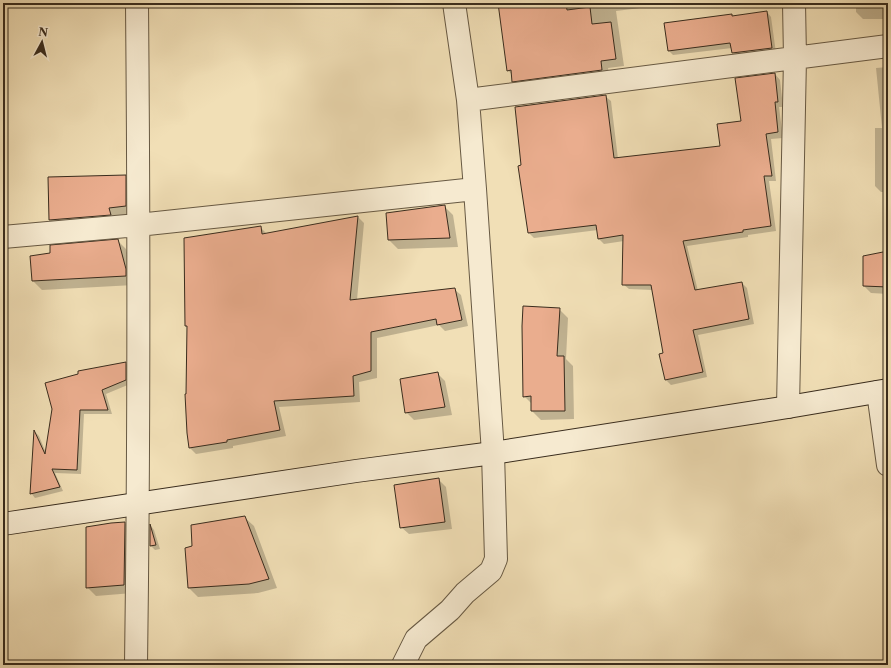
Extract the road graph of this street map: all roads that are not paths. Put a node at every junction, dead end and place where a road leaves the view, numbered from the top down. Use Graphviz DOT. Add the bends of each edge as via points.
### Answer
graph roads {
  1 [pos="137,3"];
  2 [pos="454,3"];
  3 [pos="794,3"];
  4 [pos="888,46"];
  5 [pos="795,58"];
  6 [pos="468,100"];
  7 [pos="475,189"];
  8 [pos="138,225"];
  9 [pos="3,237"];
  10 [pos="883,391"];
  11 [pos="788,407"];
  12 [pos="493,453"];
  13 [pos="888,465"];
  14 [pos="138,504"];
  15 [pos="3,524"];
  16 [pos="136,665"];
  17 [pos="403,665"];
  1 -- 8 [label="street"];
  2 -- 6 [label="street"];
  3 -- 5 [label="street"];
  4 -- 5 [label="street"];
  5 -- 6 [label="street"];
  5 -- 11 [label="street"];
  6 -- 7 [label="street"];
  7 -- 8 [label="street"];
  7 -- 12 [label="street"];
  8 -- 9 [label="street"];
  8 -- 14 [label="street"];
  10 -- 11 [label="street"];
  10 -- 13 [label="street"];
  11 -- 12 [label="street"];
  12 -- 14 [label="street"];
  12 -- 17 [label="street" via="496,559 491,571 416,639"];
  14 -- 15 [label="street"];
  14 -- 16 [label="street"];
}
